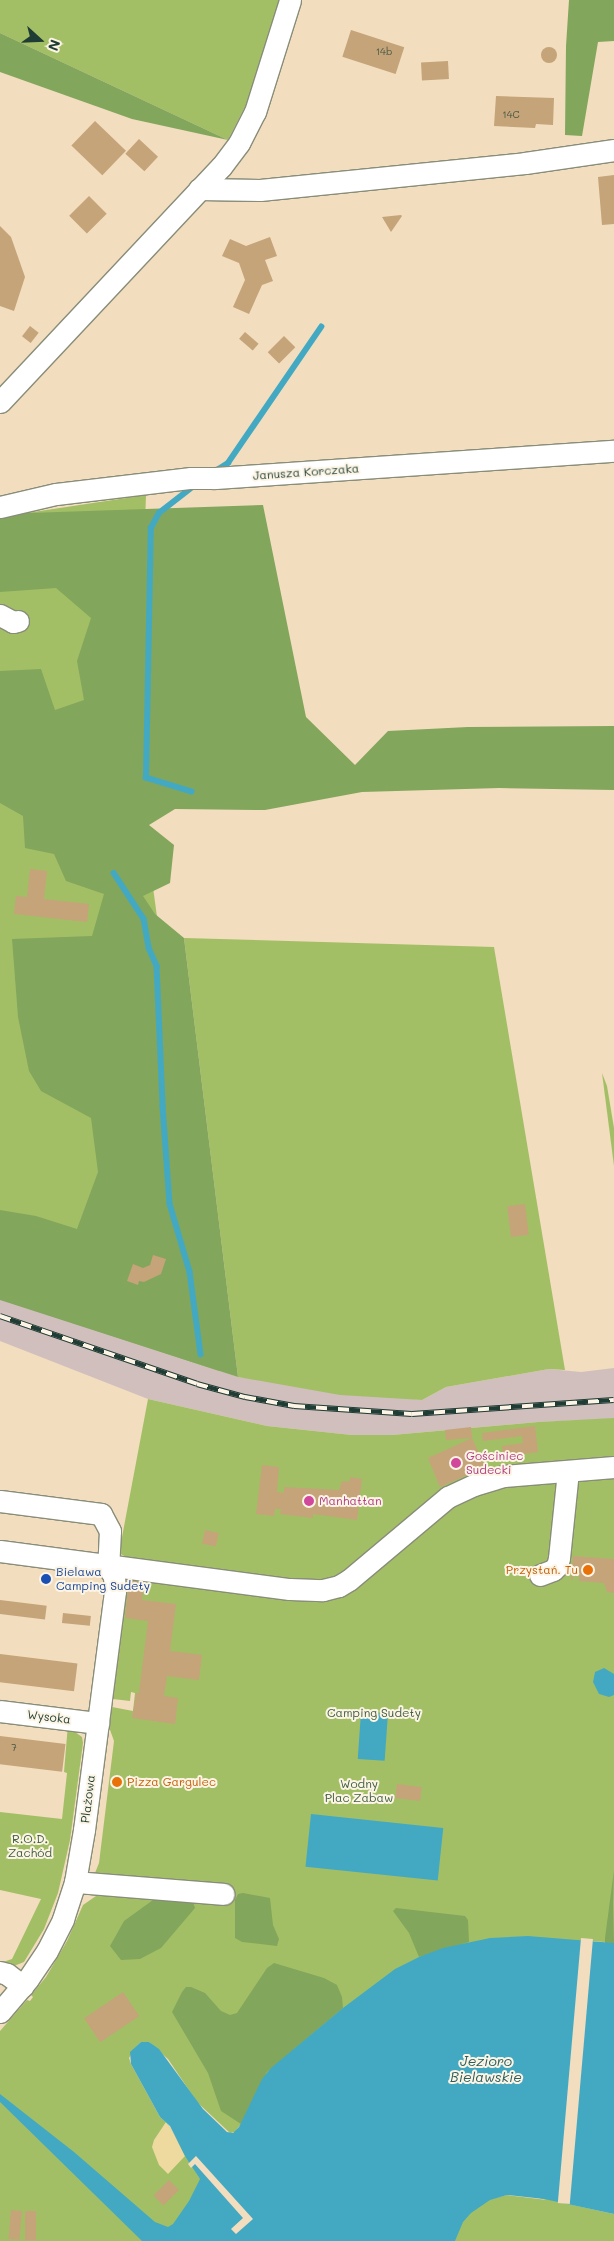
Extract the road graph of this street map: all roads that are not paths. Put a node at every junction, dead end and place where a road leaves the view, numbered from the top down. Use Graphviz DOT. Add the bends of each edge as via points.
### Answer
graph roads {
  1 [pos="290,0"];
  2 [pos="614,150"];
  3 [pos="199,189"];
  4 [pos="0,402"];
  5 [pos="614,451"];
  6 [pos="0,507"];
  7 [pos="614,1467"];
  8 [pos="568,1471"];
  9 [pos="0,1501"];
  10 [pos="0,1551"];
  11 [pos="108,1566"];
  12 [pos="540,1575"];
  13 [pos="0,1711"];
  14 [pos="98,1723"];
  15 [pos="75,1882"];
  16 [pos="224,1894"];
  17 [pos="0,1972"];
  18 [pos="23,1986"];
  19 [pos="0,2012"];
  1 -- 3 [label="street" via="255,112 239,143"];
  2 -- 3 [label="street" via="525,164 270,189"];
  3 -- 4 [label="street"];
  5 -- 6 [label="street, Janusza Korczaka" via="191,478 56,494"];
  7 -- 8 [label="street"];
  8 -- 11 [label="street" via="504,1476 448,1497 360,1572 339,1586 323,1590 290,1589"];
  8 -- 12 [label="street" via="557,1566"];
  9 -- 11 [label="street, Plażowa" via="101,1514 110,1531"];
  10 -- 11 [label="street"];
  11 -- 14 [label="street, Plażowa" via="114,1576 115,1590"];
  13 -- 14 [label="street, Wysoka"];
  14 -- 15 [label="street, Plażowa"];
  15 -- 16 [label="street"];
  15 -- 18 [label="street, Plażowa" via="56,1936"];
  17 -- 18 [label="street"];
  18 -- 19 [label="street, Plażowa"];
}
